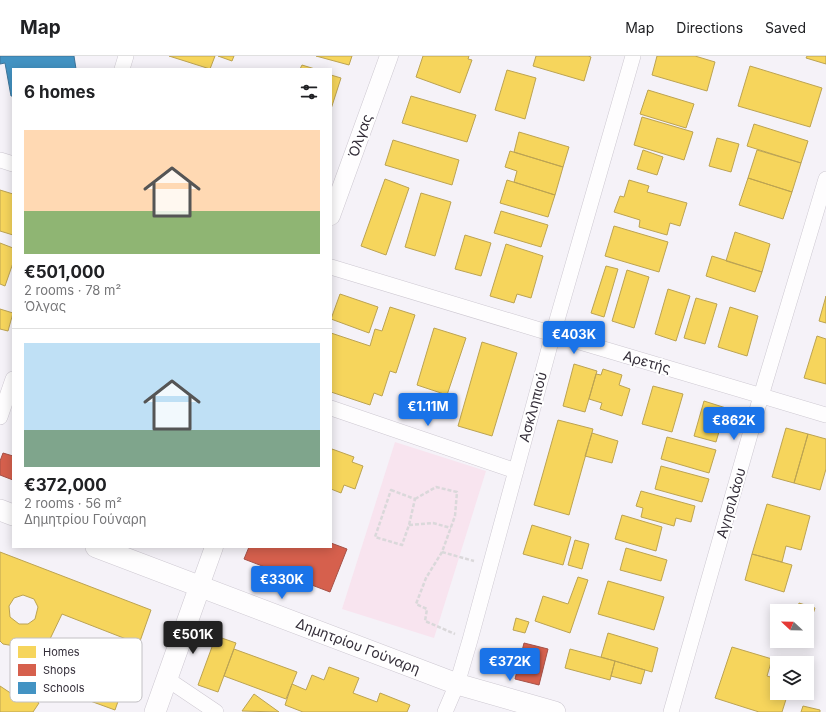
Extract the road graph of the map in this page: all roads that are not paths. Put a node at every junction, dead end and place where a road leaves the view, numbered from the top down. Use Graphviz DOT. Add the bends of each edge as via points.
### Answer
graph roads {
  1 [pos="126,56"];
  2 [pos="389,56"];
  3 [pos="633,56"];
  4 [pos="122,68"];
  5 [pos="0,160"];
  6 [pos="12,164"];
  7 [pos="826,179"];
  8 [pos="332,213"];
  9 [pos="332,267"];
  10 [pos="553,334"];
  11 [pos="12,382"];
  12 [pos="762,396"];
  13 [pos="332,408"];
  14 [pos="826,415"];
  15 [pos="0,417"];
  16 [pos="516,471"];
  17 [pos="0,510"];
  18 [pos="12,515"];
  19 [pos="99,548"];
  20 [pos="214,548"];
  21 [pos="200,586"];
  22 [pos="166,679"];
  23 [pos="457,684"];
  24 [pos="155,712"];
  25 [pos="216,712"];
  26 [pos="445,712"];
  27 [pos="555,712"];
  28 [pos="671,712"];
  1 -- 4 [label="street"];
  2 -- 8 [label="street, Όλγας"];
  3 -- 10 [label="street, Ασκληπιού"];
  5 -- 6 [label="street"];
  7 -- 12 [label="street, Αγησιλάου"];
  9 -- 10 [label="street, Αρετής"];
  10 -- 12 [label="street, Αρετής"];
  10 -- 16 [label="street, Ασκληπιού"];
  11 -- 15 [label="street"];
  12 -- 14 [label="street, Αρετής"];
  12 -- 28 [label="street, Αγησιλάου"];
  13 -- 16 [label="street"];
  16 -- 23 [label="street, Ασκληπιού"];
  17 -- 18 [label="main road"];
  19 -- 21 [label="main road, Δημητρίου Γούναρη"];
  20 -- 21 [label="street"];
  21 -- 22 [label="main road"];
  21 -- 23 [label="main road, Δημητρίου Γούναρη"];
  22 -- 24 [label="main road"];
  22 -- 25 [label="street"];
  23 -- 26 [label="street, Ασκληπιού"];
  23 -- 27 [label="main road, Δημητρίου Γούναρη"];
}
